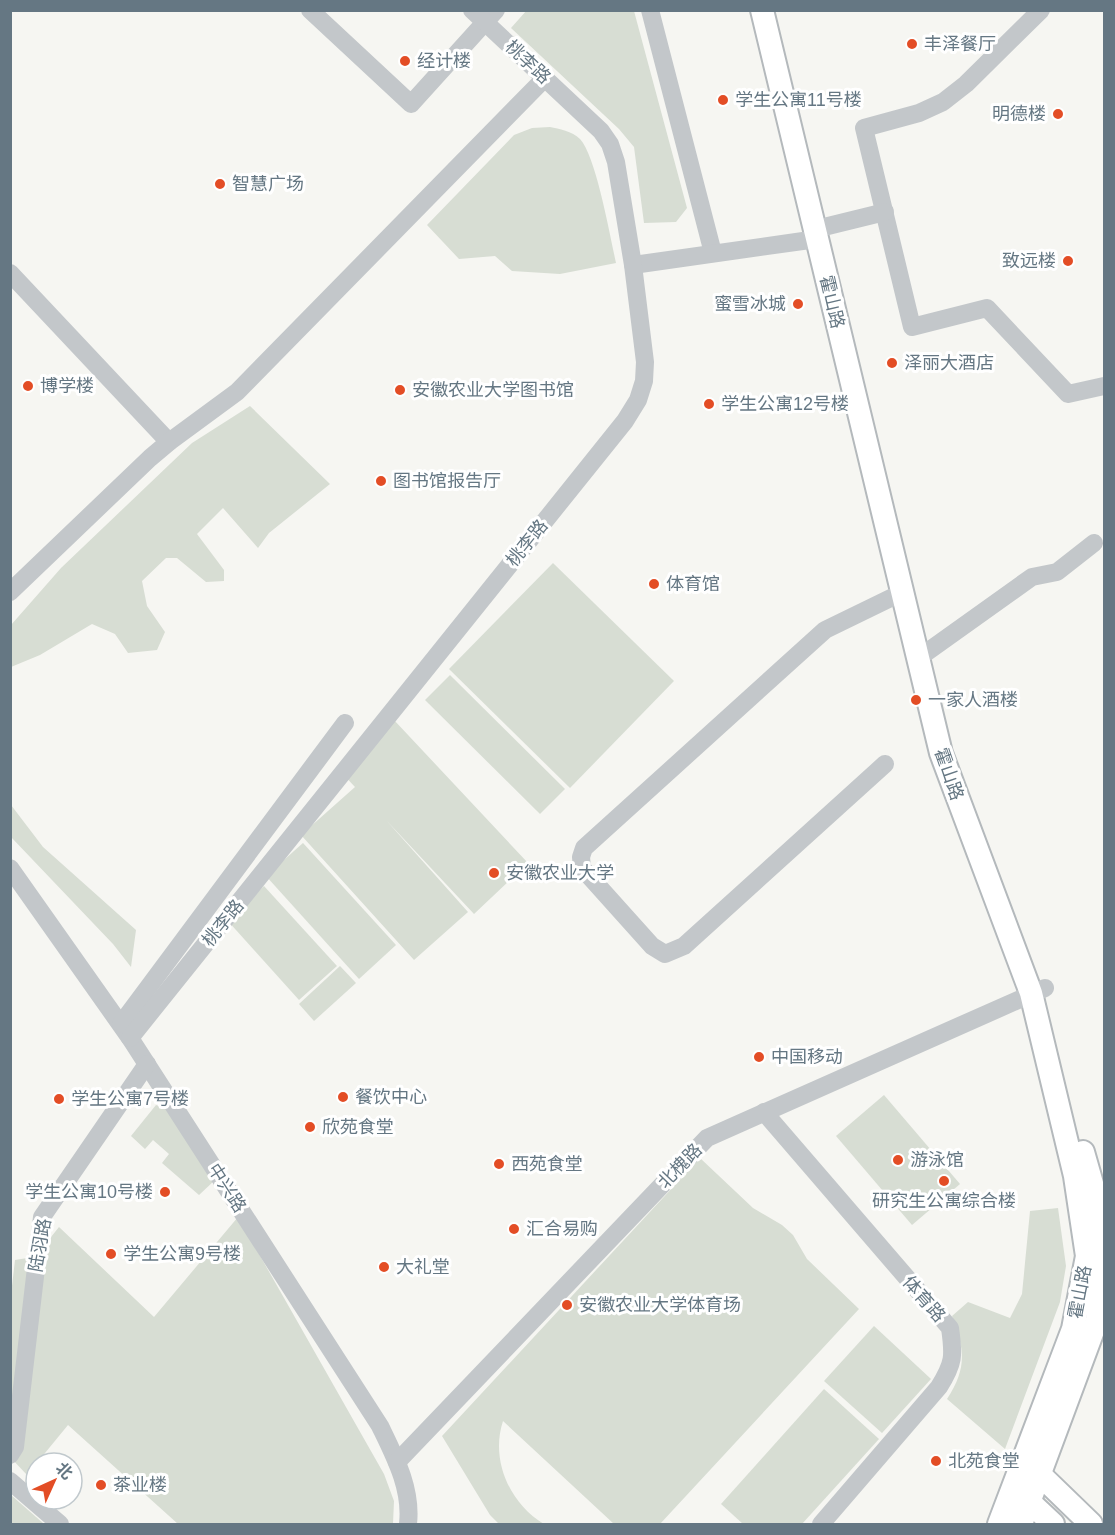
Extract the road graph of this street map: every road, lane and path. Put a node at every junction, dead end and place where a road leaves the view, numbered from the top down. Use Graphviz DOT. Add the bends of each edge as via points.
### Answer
graph roads {
  1 [pos="310,10"];
  2 [pos="650,10"];
  3 [pos="762,10"];
  4 [pos="776,10"];
  5 [pos="1041,10"];
  6 [pos="484,14"];
  7 [pos="545,78"];
  8 [pos="885,212"];
  9 [pos="822,233"];
  10 [pos="714,253"];
  11 [pos="633,265"];
  12 [pos="10,273"];
  13 [pos="1104,386"];
  14 [pos="168,442"];
  15 [pos="1094,543"];
  16 [pos="10,592"];
  17 [pos="901,593"];
  18 [pos="927,652"];
  19 [pos="345,723"];
  20 [pos="885,764"];
  21 [pos="10,868"];
  22 [pos="1038,990"];
  23 [pos="125,1031"];
  24 [pos="147,1064"];
  25 [pos="764,1112"];
  26 [pos="1093,1176"];
  27 [pos="1101,1310"];
  28 [pos="10,1455"];
  29 [pos="397,1462"];
  30 [pos="1032,1467"];
  31 [pos="10,1481"];
  32 [pos="1022,1494"];
  33 [pos="60,1524"];
  34 [pos="408,1524"];
  35 [pos="821,1524"];
  36 [pos="999,1524"];
  37 [pos="1021,1524"];
  38 [pos="1053,1524"];
  39 [pos="1090,1524"];
  1 -- 6 [label="street" via="411,104"];
  2 -- 10 [label="street"];
  3 -- 9 [label="main road, 霍山路"];
  4 -- 9 [label="main road, 霍山路"];
  5 -- 8 [label="street" via="943,102 864,129"];
  6 -- 7 [label="street, 桃李路"];
  7 -- 11 [label="street, 桃李路" via="610,144"];
  7 -- 14 [label="street" via="237,392"];
  8 -- 9 [label="street"];
  8 -- 13 [label="street" via="912,327 987,308 1068,394"];
  9 -- 10 [label="street"];
  9 -- 17 [label="main road, 霍山路"];
  9 -- 18 [label="main road, 霍山路"];
  10 -- 11 [label="street"];
  11 -- 23 [label="street, 桃李路" via="645,362 641,390 625,421"];
  12 -- 14 [label="street"];
  14 -- 16 [label="street"];
  15 -- 18 [label="street" via="1057,572 1032,577"];
  17 -- 20 [label="street" via="825,630 584,848 582,868 652,946 666,954 684,946"];
  17 -- 22 [label="main road, 霍山路" via="941,753"];
  18 -- 22 [label="main road, 霍山路" via="955,755"];
  19 -- 23 [label="street"];
  21 -- 23 [label="street, 中兴路"];
  22 -- 25 [label="street, 北槐路"];
  22 -- 26 [label="main road, 霍山路"];
  23 -- 24 [label="street, 中兴路"];
  24 -- 28 [label="street, 陆羽路" via="42,1217 15,1447"];
  24 -- 29 [label="street, 中兴路" via="380,1426"];
  25 -- 29 [label="street, 北槐路" via="707,1138"];
  25 -- 35 [label="street, 体育路" via="950,1328 951,1368 939,1387"];
  26 -- 27 [label="main road, 霍山路" via="1101,1253"];
  26 -- 30 [label="main road, 霍山路" via="1087,1256 1073,1329"];
  27 -- 30 [label="main road, 霍山路"];
  29 -- 34 [label="street, 中兴路" via="407,1493"];
  30 -- 32 [label="main road, 霍山路"];
  30 -- 39 [label="main road"];
  31 -- 33 [label="street"];
  32 -- 36 [label="main road, 霍山路"];
  32 -- 37 [label="main road, 霍山路"];
  32 -- 38 [label="main road"];
}
